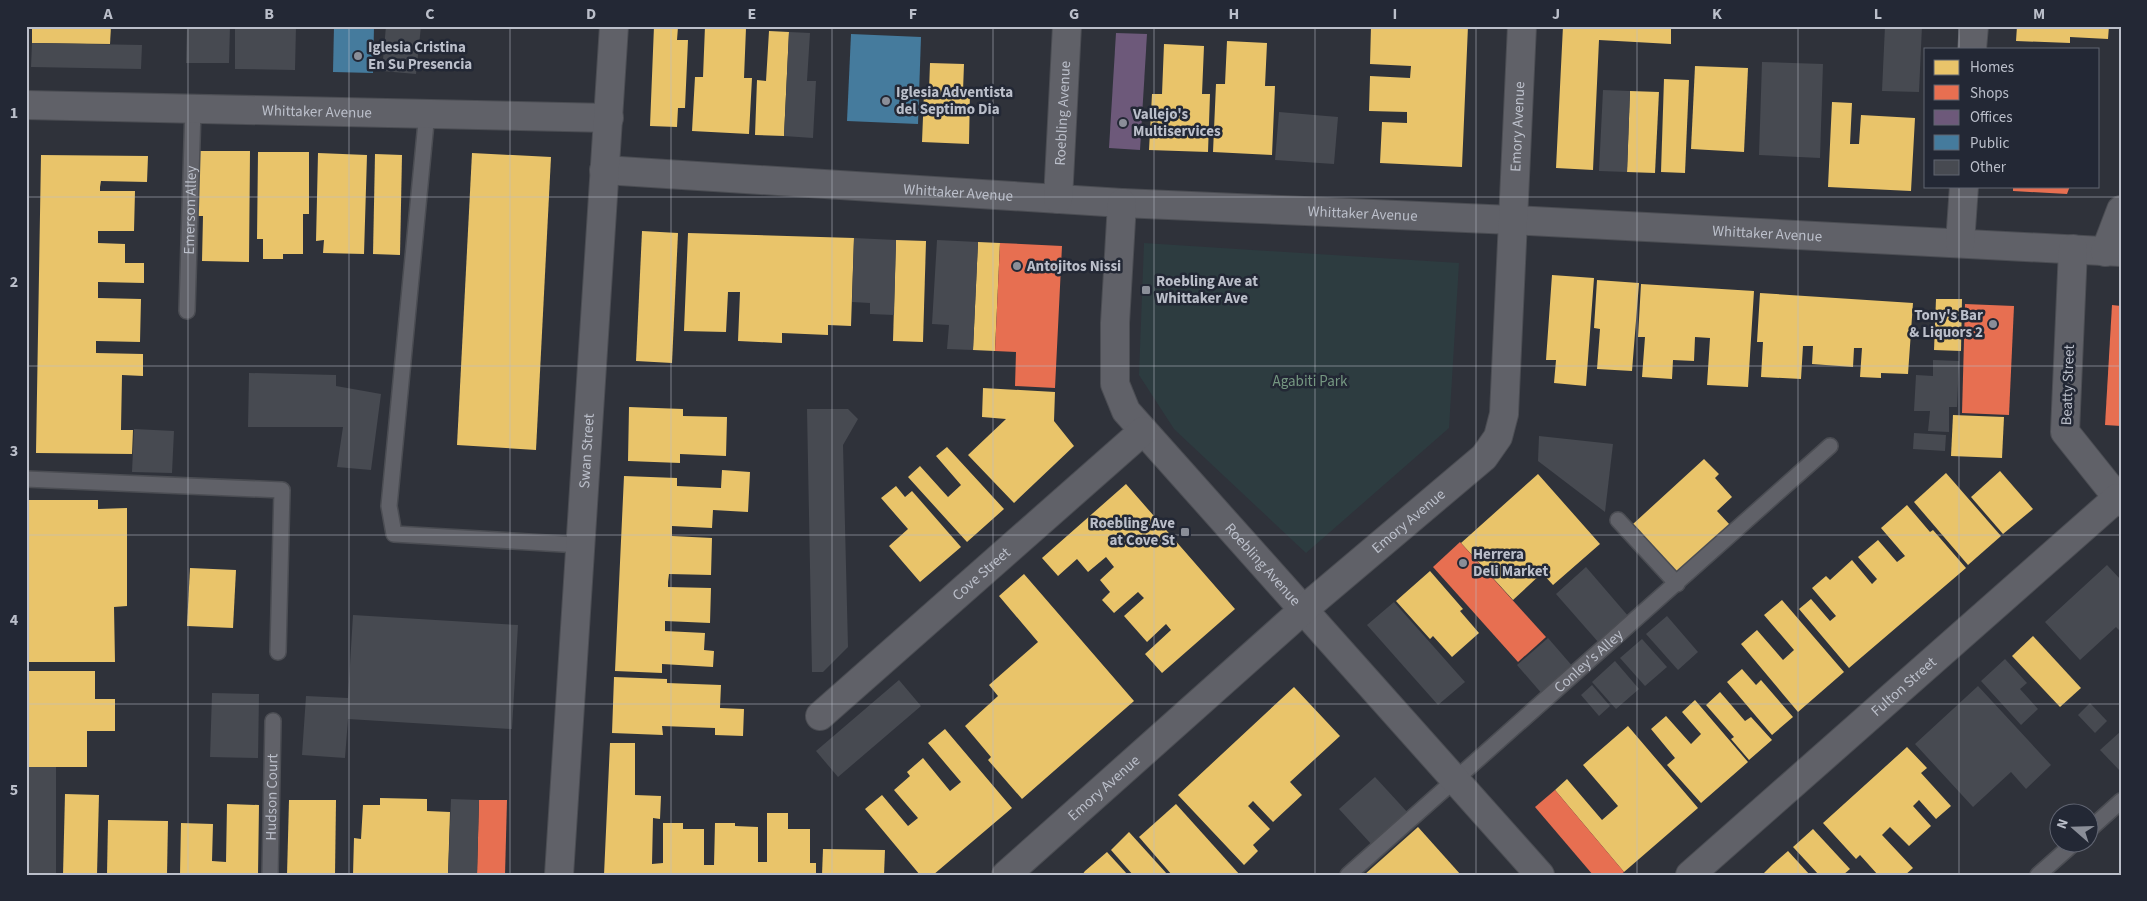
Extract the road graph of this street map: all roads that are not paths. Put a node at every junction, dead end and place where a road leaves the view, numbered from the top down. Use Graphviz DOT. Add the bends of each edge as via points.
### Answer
graph roads {
  1 [pos="614,26"];
  2 [pos="1067,26"];
  3 [pos="1522,26"];
  4 [pos="1974,26"];
  5 [pos="1972,48"];
  6 [pos="26,105"];
  7 [pos="193,108"];
  8 [pos="428,112"];
  9 [pos="609,118"];
  10 [pos="604,170"];
  11 [pos="1964,188"];
  12 [pos="1058,199"];
  13 [pos="1122,203"];
  14 [pos="2121,210"];
  15 [pos="1512,220"];
  16 [pos="1960,243"];
  17 [pos="2073,250"];
  18 [pos="2113,252"];
  19 [pos="187,311"];
  20 [pos="1143,431"];
  21 [pos="1830,446"];
  22 [pos="26,479"];
  23 [pos="2119,500"];
  24 [pos="1618,520"];
  25 [pos="580,545"];
  26 [pos="1677,584"];
  27 [pos="1303,610"];
  28 [pos="278,652"];
  29 [pos="820,716"];
  30 [pos="274,721"];
  31 [pos="1454,781"];
  32 [pos="2121,801"];
  33 [pos="2100,819"];
  34 [pos="2062,854"];
  35 [pos="270,875"];
  36 [pos="559,875"];
  37 [pos="1006,875"];
  38 [pos="1348,875"];
  39 [pos="1540,875"];
  40 [pos="1690,875"];
  41 [pos="2038,875"];
  1 -- 9 [label="street, Swan Street"];
  2 -- 12 [label="street, Roebling Avenue"];
  3 -- 15 [label="street, Emory Avenue"];
  4 -- 5 [label="street"];
  6 -- 7 [label="street, Whittaker Avenue"];
  7 -- 8 [label="street, Whittaker Avenue"];
  7 -- 19 [label="lane, Emerson Alley"];
  8 -- 9 [label="street, Whittaker Avenue"];
  8 -- 25 [label="lane" via="389,506 394,534"];
  9 -- 10 [label="street, Swan Street"];
  10 -- 12 [label="street, Whittaker Avenue"];
  10 -- 25 [label="street, Swan Street"];
  11 -- 16 [label="street"];
  12 -- 13 [label="street, Whittaker Avenue"];
  13 -- 15 [label="street, Whittaker Avenue"];
  13 -- 20 [label="street, Roebling Avenue" via="1115,384 1126,411"];
  14 -- 18 [label="street"];
  15 -- 16 [label="street, Whittaker Avenue"];
  15 -- 27 [label="street, Emory Avenue" via="1504,414 1498,437 1484,457"];
  16 -- 17 [label="street, Whittaker Avenue"];
  17 -- 18 [label="street, Whittaker Avenue"];
  17 -- 23 [label="street, Beatty Street" via="2065,432"];
  20 -- 27 [label="street, Roebling Avenue"];
  20 -- 29 [label="street, Cove Street"];
  21 -- 26 [label="lane, Conley's Alley"];
  22 -- 28 [label="lane" via="282,490"];
  23 -- 40 [label="street, Fulton Street"];
  24 -- 26 [label="lane"];
  25 -- 36 [label="street, Swan Street"];
  26 -- 31 [label="lane, Conley's Alley"];
  27 -- 31 [label="street, Roebling Avenue"];
  27 -- 37 [label="street, Emory Avenue"];
  30 -- 35 [label="lane, Hudson Court"];
  31 -- 38 [label="lane, Conley's Alley"];
  31 -- 39 [label="street, Roebling Avenue"];
  32 -- 33 [label="lane"];
  34 -- 41 [label="lane"];
}
